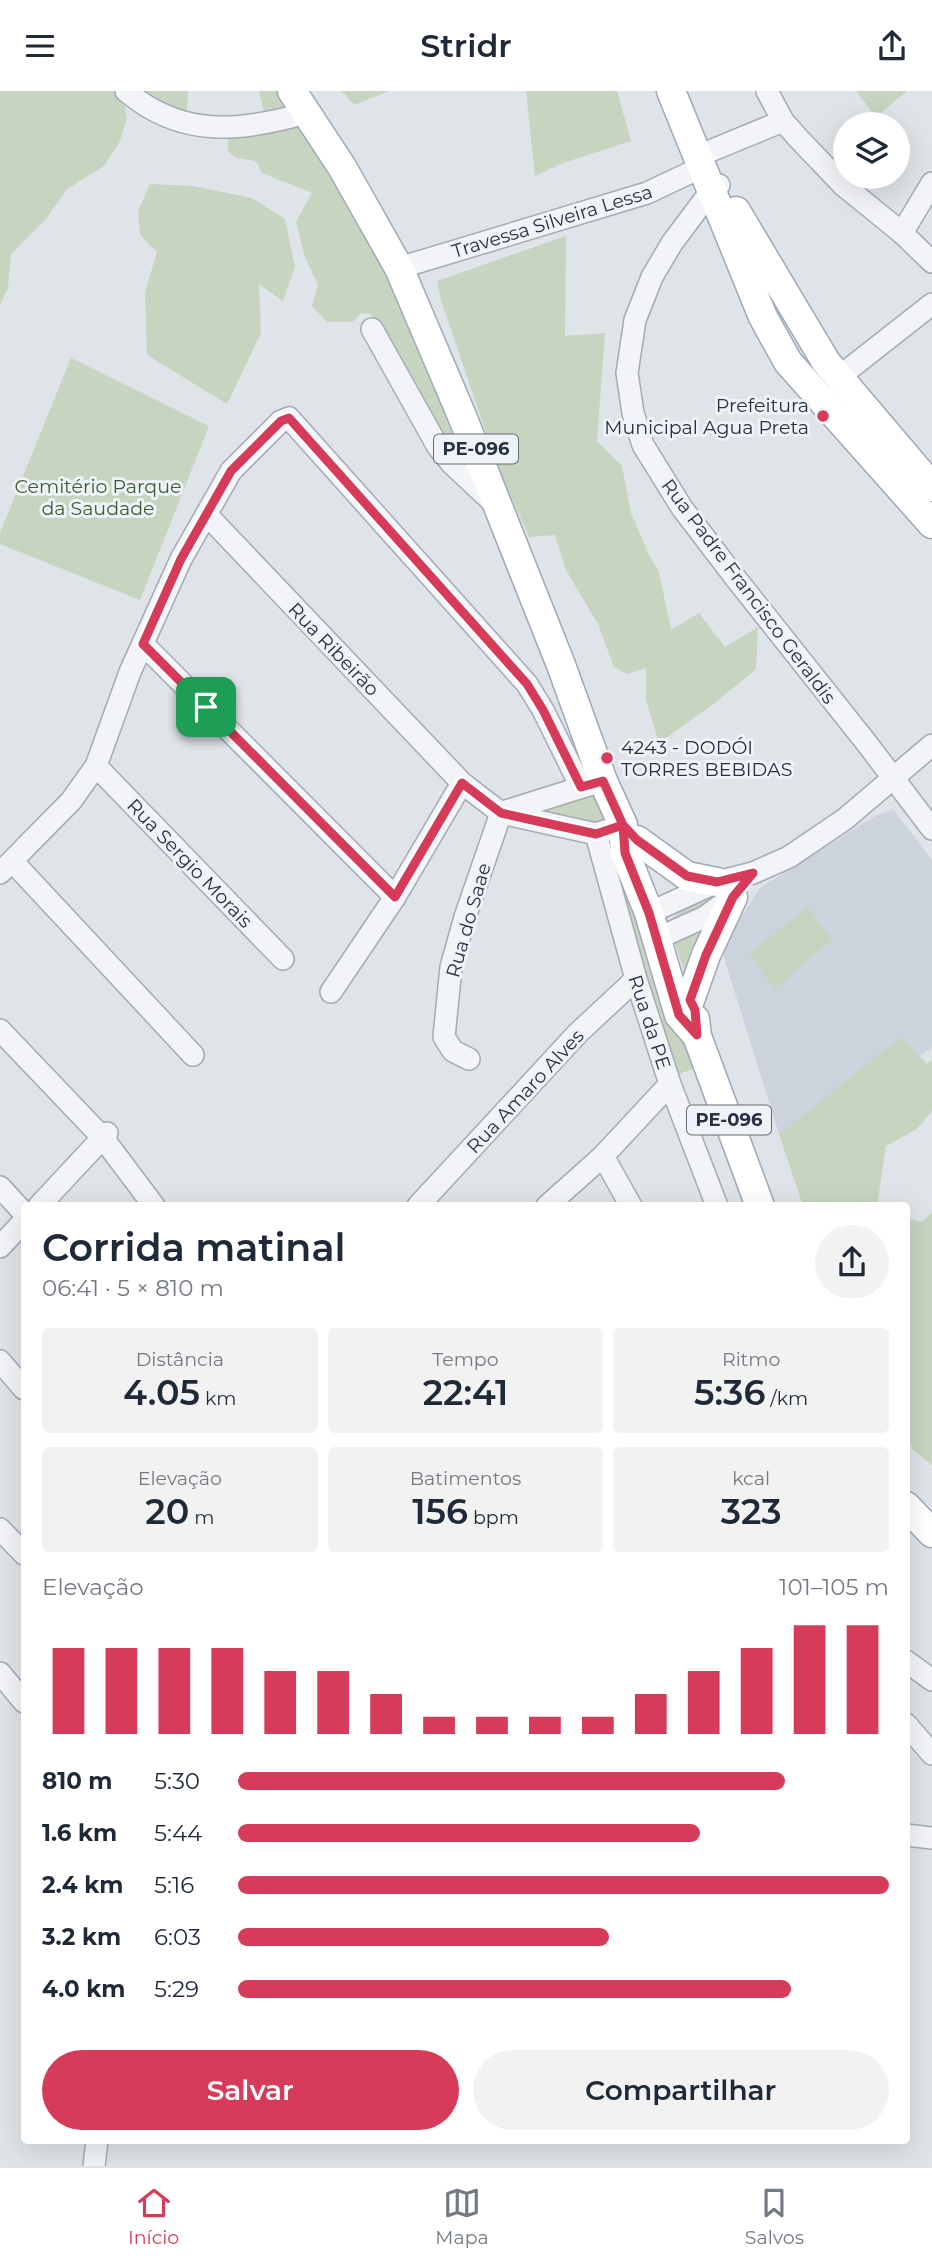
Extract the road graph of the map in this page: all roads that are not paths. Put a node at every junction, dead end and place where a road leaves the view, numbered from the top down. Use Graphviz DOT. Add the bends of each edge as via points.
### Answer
graph roads {
  1 [pos="126,91"];
  2 [pos="671,91"];
  3 [pos="767,91"];
  4 [pos="299,102"];
  5 [pos="783,121"];
  6 [pos="707,174"];
  7 [pos="932,183"];
  8 [pos="902,233"];
  9 [pos="925,256"];
  10 [pos="399,268"];
  11 [pos="932,304"];
  12 [pos="372,329"];
  13 [pos="839,377"];
  14 [pos="932,487"];
  15 [pos="501,510"];
  16 [pos="207,515"];
  17 [pos="932,524"];
  18 [pos="143,644"];
  19 [pos="932,745"];
  20 [pos="96,766"];
  21 [pos="893,779"];
  22 [pos="462,783"];
  23 [pos="592,784"];
  24 [pos="501,813"];
  25 [pos="932,829"];
  26 [pos="630,833"];
  27 [pos="596,834"];
  28 [pos="6,867"];
  29 [pos="725,890"];
  30 [pos="395,897"];
  31 [pos="659,923"];
  32 [pos="283,959"];
  33 [pos="636,979"];
  34 [pos="331,992"];
  35 [pos="690,1000"];
  36 [pos="0,1030"];
  37 [pos="697,1035"];
  38 [pos="193,1055"];
  39 [pos="469,1059"];
  40 [pos="670,1084"];
  41 [pos="105,1135"];
  42 [pos="603,1156"];
  43 [pos="0,1187"];
  44 [pos="43,1202"];
  45 [pos="151,1202"];
  46 [pos="422,1202"];
  47 [pos="551,1202"];
  48 [pos="629,1202"];
  49 [pos="715,1202"];
  50 [pos="759,1202"];
  51 [pos="21,1210"];
  52 [pos="21,1224"];
  53 [pos="0,1247"];
  54 [pos="0,1361"];
  55 [pos="21,1386"];
  56 [pos="910,1510"];
  57 [pos="0,1529"];
  58 [pos="932,1533"];
  59 [pos="21,1552"];
  60 [pos="910,1664"];
  61 [pos="0,1673"];
  62 [pos="932,1680"];
  63 [pos="21,1698"];
  64 [pos="910,1729"];
  65 [pos="932,1754"];
  66 [pos="910,1836"];
  67 [pos="932,1838"];
  68 [pos="97,2144"];
  69 [pos="94,2166"];
  1 -- 4 [label="street" via="175,121 206,127 266,125"];
  2 -- 6 [label="main road"];
  3 -- 5 [label="street"];
  4 -- 10 [label="main road, PE-096"];
  5 -- 6 [label="street, Travessa Silveira Lessa"];
  5 -- 8 [label="street" via="844,185"];
  6 -- 10 [label="street, Travessa Silveira Lessa"];
  6 -- 13 [label="main road" via="738,212 812,341"];
  6 -- 17 [label="main road" via="763,317 788,362"];
  6 -- 21 [label="street, Rua Padre Francisco Geraldis" via="652,277 635,320 627,373 633,413 643,445 682,508"];
  7 -- 8 [label="street"];
  8 -- 9 [label="street"];
  10 -- 15 [label="main road, PE-096"];
  11 -- 13 [label="street"];
  12 -- 15 [label="street" via="438,447"];
  13 -- 14 [label="main road"];
  15 -- 23 [label="main road, PE-096" via="561,665"];
  16 -- 18 [label="street" via="181,559"];
  16 -- 22 [label="street, Rua Ribeirão"];
  16 -- 23 [label="street" via="231,471 289,418 527,684"];
  18 -- 20 [label="street"];
  18 -- 30 [label="street"];
  19 -- 21 [label="street"];
  20 -- 28 [label="street" via="71,801"];
  20 -- 32 [label="street, Rua Sergio Morais"];
  21 -- 25 [label="street, Rua Padre Francisco Geraldis"];
  21 -- 29 [label="street" via="821,837"];
  22 -- 24 [label="street, Rua Ribeirão"];
  22 -- 30 [label="street"];
  23 -- 24 [label="street"];
  23 -- 26 [label="main road, PE-096"];
  24 -- 27 [label="street"];
  24 -- 39 [label="street, Rua do Saae" via="451,967 444,1037 453,1051"];
  26 -- 27 [label="street"];
  26 -- 29 [label="main road" via="687,876"];
  26 -- 31 [label="main road, PE-096" via="655,879"];
  27 -- 33 [label="street, Rua da PE"];
  28 -- 38 [label="street"];
  29 -- 31 [label="street" via="714,912"];
  29 -- 35 [label="main road"];
  30 -- 34 [label="street"];
  31 -- 35 [label="main road, PE-096"];
  31 -- 37 [label="main road, PE-096" via="679,1015"];
  33 -- 40 [label="street, Rua da PE"];
  33 -- 46 [label="street, Rua Amaro Alves" via="578,1033"];
  35 -- 37 [label="main road, PE-096"];
  36 -- 41 [label="street"];
  37 -- 50 [label="main road, PE-096"];
  40 -- 42 [label="street"];
  40 -- 49 [label="street, Rua da PE"];
  41 -- 44 [label="street"];
  41 -- 45 [label="street"];
  42 -- 47 [label="street"];
  42 -- 48 [label="street"];
  43 -- 51 [label="street"];
  52 -- 53 [label="street"];
  54 -- 55 [label="street"];
  56 -- 58 [label="main road"];
  57 -- 59 [label="street"];
  60 -- 62 [label="street"];
  61 -- 63 [label="street"];
  64 -- 65 [label="street"];
  66 -- 67 [label="street"];
  68 -- 69 [label="street"];
}
